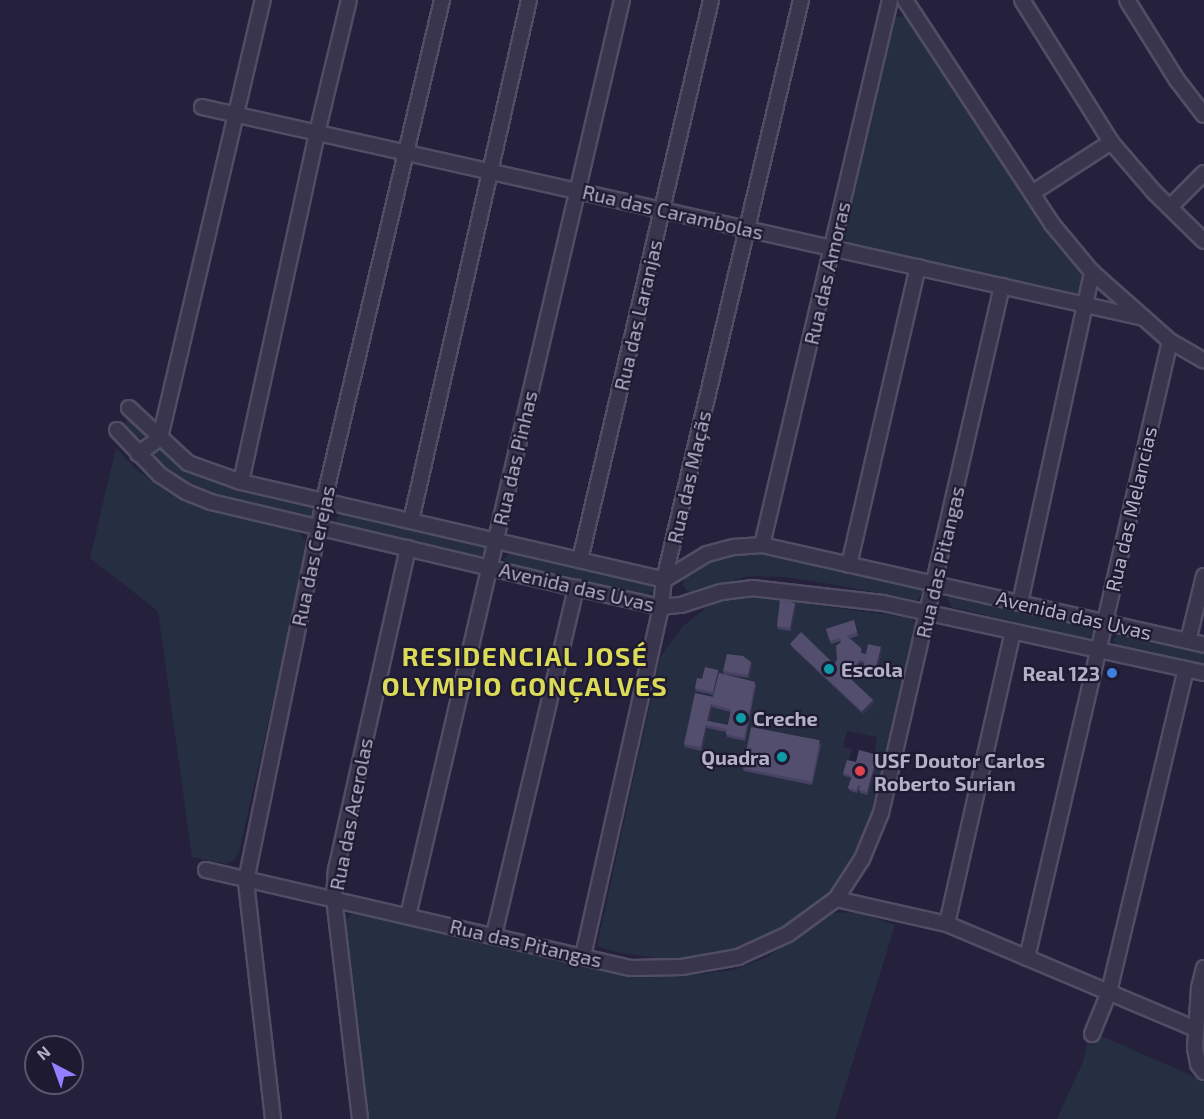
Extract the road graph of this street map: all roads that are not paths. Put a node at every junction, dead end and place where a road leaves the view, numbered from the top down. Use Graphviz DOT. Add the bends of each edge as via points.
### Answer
graph roads {
  1 [pos="264,0"];
  2 [pos="350,0"];
  3 [pos="442,0"];
  4 [pos="529,0"];
  5 [pos="622,0"];
  6 [pos="711,0"];
  7 [pos="801,0"];
  8 [pos="890,0"];
  9 [pos="905,0"];
  10 [pos="1022,0"];
  11 [pos="1127,0"];
  12 [pos="202,107"];
  13 [pos="236,115"];
  14 [pos="1204,115"];
  15 [pos="317,133"];
  16 [pos="1111,142"];
  17 [pos="406,153"];
  18 [pos="491,172"];
  19 [pos="1204,173"];
  20 [pos="576,191"];
  21 [pos="1032,193"];
  22 [pos="1170,207"];
  23 [pos="663,210"];
  24 [pos="747,229"];
  25 [pos="1204,241"];
  26 [pos="834,248"];
  27 [pos="918,267"];
  28 [pos="1092,272"];
  29 [pos="1002,286"];
  30 [pos="1085,305"];
  31 [pos="1144,318"];
  32 [pos="1170,341"];
  33 [pos="1204,361"];
  34 [pos="129,408"];
  35 [pos="117,430"];
  36 [pos="160,438"];
  37 [pos="138,454"];
  38 [pos="241,482"];
  39 [pos="324,501"];
  40 [pos="411,521"];
  41 [pos="318,527"];
  42 [pos="496,541"];
  43 [pos="762,545"];
  44 [pos="408,548"];
  45 [pos="580,560"];
  46 [pos="849,565"];
  47 [pos="490,568"];
  48 [pos="1204,576"];
  49 [pos="664,580"];
  50 [pos="934,584"];
  51 [pos="576,588"];
  52 [pos="1020,603"];
  53 [pos="661,607"];
  54 [pos="929,613"];
  55 [pos="1104,622"];
  56 [pos="1013,632"];
  57 [pos="1188,641"];
  58 [pos="1204,645"];
  59 [pos="1098,651"];
  60 [pos="1186,669"];
  61 [pos="1204,673"];
  62 [pos="206,870"];
  63 [pos="246,881"];
  64 [pos="334,897"];
  65 [pos="836,900"];
  66 [pos="408,916"];
  67 [pos="947,924"];
  68 [pos="494,935"];
  69 [pos="584,956"];
  70 [pos="1027,957"];
  71 [pos="1204,968"];
  72 [pos="1109,992"];
  73 [pos="1200,1027"];
  74 [pos="1092,1034"];
  75 [pos="1204,1072"];
  76 [pos="273,1119"];
  77 [pos="360,1119"];
  1 -- 13 [label="street"];
  2 -- 15 [label="street"];
  3 -- 17 [label="street, Rua das Cerejas"];
  4 -- 18 [label="street"];
  5 -- 20 [label="street, Rua das Pinhas"];
  6 -- 23 [label="street, Rua das Laranjas"];
  7 -- 24 [label="street, Rua das Maçãs"];
  8 -- 26 [label="street, Rua das Amoras"];
  9 -- 21 [label="street"];
  10 -- 16 [label="street"];
  11 -- 14 [label="street"];
  12 -- 13 [label="street, Rua das Carambolas"];
  13 -- 15 [label="street, Rua das Carambolas"];
  13 -- 36 [label="street"];
  15 -- 17 [label="street, Rua das Carambolas"];
  15 -- 38 [label="street"];
  16 -- 21 [label="street"];
  16 -- 22 [label="street"];
  17 -- 18 [label="street, Rua das Carambolas"];
  17 -- 39 [label="street, Rua das Cerejas"];
  18 -- 20 [label="street, Rua das Carambolas"];
  18 -- 40 [label="street"];
  19 -- 22 [label="street"];
  20 -- 23 [label="street, Rua das Carambolas"];
  20 -- 42 [label="street, Rua das Pinhas"];
  21 -- 28 [label="street"];
  22 -- 25 [label="street"];
  23 -- 24 [label="street, Rua das Carambolas"];
  23 -- 45 [label="street, Rua das Laranjas"];
  24 -- 26 [label="street, Rua das Carambolas"];
  24 -- 49 [label="street, Rua das Maçãs"];
  26 -- 27 [label="street, Rua das Carambolas"];
  26 -- 43 [label="street, Rua das Amoras"];
  27 -- 29 [label="street, Rua das Carambolas"];
  27 -- 46 [label="street"];
  28 -- 30 [label="street"];
  28 -- 31 [label="street"];
  29 -- 30 [label="street, Rua das Carambolas"];
  29 -- 50 [label="street, Rua das Pitangas"];
  30 -- 31 [label="street, Rua das Carambolas"];
  30 -- 52 [label="street"];
  31 -- 32 [label="street"];
  32 -- 33 [label="street"];
  32 -- 55 [label="street, Rua das Melancias"];
  34 -- 36 [label="street, Avenida das Uvas"];
  35 -- 37 [label="street, Avenida das Uvas"];
  36 -- 37 [label="street"];
  36 -- 38 [label="street, Avenida das Uvas" via="188,463"];
  37 -- 41 [label="street, Avenida das Uvas" via="186,492 212,502"];
  38 -- 39 [label="street, Avenida das Uvas"];
  39 -- 40 [label="street, Avenida das Uvas"];
  39 -- 41 [label="street, Rua das Cerejas"];
  40 -- 42 [label="street, Avenida das Uvas"];
  41 -- 44 [label="street, Avenida das Uvas"];
  41 -- 63 [label="street, Rua das Cerejas"];
  42 -- 45 [label="street, Avenida das Uvas"];
  42 -- 47 [label="street, Rua das Pinhas"];
  43 -- 46 [label="street, Avenida das Uvas"];
  43 -- 49 [label="street, Avenida das Uvas" via="707,554"];
  44 -- 47 [label="street, Avenida das Uvas"];
  44 -- 64 [label="street, Rua das Acerolas" via="336,870"];
  45 -- 49 [label="street, Avenida das Uvas"];
  46 -- 50 [label="street, Avenida das Uvas"];
  47 -- 51 [label="street, Avenida das Uvas"];
  47 -- 66 [label="street, Rua das Pinhas"];
  48 -- 57 [label="street"];
  49 -- 53 [label="street, Rua das Maçãs"];
  50 -- 52 [label="street, Avenida das Uvas"];
  50 -- 54 [label="street, Rua das Pitangas"];
  51 -- 53 [label="street, Avenida das Uvas"];
  51 -- 68 [label="street"];
  52 -- 55 [label="street, Avenida das Uvas"];
  53 -- 54 [label="street, Avenida das Uvas" via="752,588 883,603"];
  53 -- 69 [label="street, Rua das Maçãs"];
  54 -- 56 [label="street, Avenida das Uvas"];
  54 -- 65 [label="street, Rua das Pitangas" via="881,813 862,859"];
  55 -- 57 [label="street, Avenida das Uvas"];
  55 -- 59 [label="street, Rua das Melancias"];
  56 -- 59 [label="street, Avenida das Uvas"];
  56 -- 67 [label="street"];
  57 -- 58 [label="street, Avenida das Uvas"];
  59 -- 60 [label="street, Avenida das Uvas"];
  59 -- 70 [label="street, Rua das Melancias"];
  60 -- 61 [label="street, Avenida das Uvas"];
  60 -- 72 [label="street"];
  62 -- 63 [label="street, Rua das Pitangas"];
  63 -- 64 [label="street, Rua das Pitangas"];
  63 -- 76 [label="street, Rua das Cerejas"];
  64 -- 66 [label="street, Rua das Pitangas"];
  64 -- 77 [label="street, Rua das Acerolas"];
  65 -- 67 [label="street"];
  65 -- 69 [label="street, Rua das Pitangas" via="788,934 738,957 682,967 632,968"];
  66 -- 68 [label="street, Rua das Pitangas"];
  67 -- 70 [label="street"];
  68 -- 69 [label="street, Rua das Pitangas"];
  70 -- 72 [label="street"];
  71 -- 73 [label="street"];
  72 -- 73 [label="street"];
  72 -- 74 [label="street"];
  73 -- 75 [label="street" via="1196,1057"];
}
